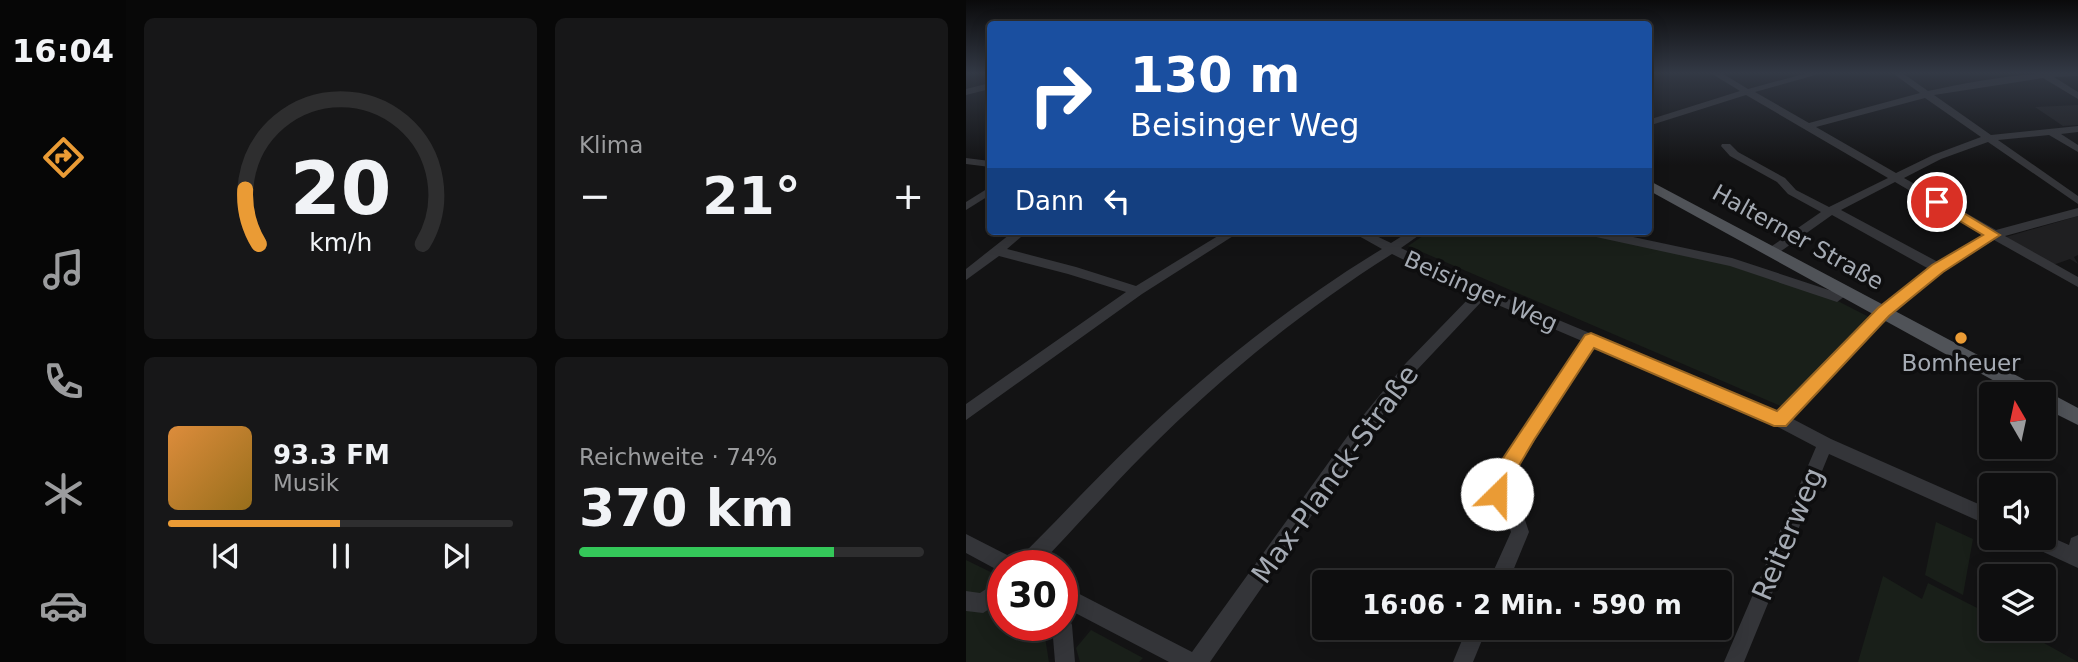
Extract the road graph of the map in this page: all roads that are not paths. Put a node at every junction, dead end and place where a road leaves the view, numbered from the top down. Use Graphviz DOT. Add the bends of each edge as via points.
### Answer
graph roads {
  1 [pos="1712,103"];
  2 [pos="1765,103"];
  3 [pos="1896,103"];
  4 [pos="1938,103"];
  5 [pos="1652,122"];
  6 [pos="1806,127"];
  7 [pos="2078,129"];
  8 [pos="2050,131"];
  9 [pos="1989,138"];
  10 [pos="1726,146"];
  11 [pos="2078,149"];
  12 [pos="966,161"];
  13 [pos="987,164"];
  14 [pos="1893,177"];
  15 [pos="1652,186"];
  16 [pos="987,192"];
  17 [pos="2078,201"];
  18 [pos="966,208"];
  19 [pos="1830,211"];
  20 [pos="2078,212"];
  21 [pos="1016,235"];
  22 [pos="1228,235"];
  23 [pos="1363,235"];
  24 [pos="1412,235"];
  25 [pos="1606,235"];
  26 [pos="1993,235"];
  27 [pos="1389,249"];
  28 [pos="997,251"];
  29 [pos="1773,251"];
  30 [pos="1938,268"];
  31 [pos="970,270"];
  32 [pos="2078,284"];
  33 [pos="1137,291"];
  34 [pos="1845,291"];
  35 [pos="1482,293"];
  36 [pos="1884,312"];
  37 [pos="1591,340"];
  38 [pos="2013,382"];
  39 [pos="2056,405"];
  40 [pos="966,413"];
  41 [pos="2078,417"];
  42 [pos="1780,420"];
  43 [pos="1825,444"];
  44 [pos="1979,513"];
  45 [pos="966,543"];
  46 [pos="2056,546"];
  47 [pos="1041,550"];
  48 [pos="2078,554"];
  49 [pos="987,555"];
  50 [pos="1504,570"];
  51 [pos="987,600"];
  52 [pos="966,601"];
  53 [pos="1078,603"];
  54 [pos="1472,640"];
  55 [pos="1062,641"];
  56 [pos="1065,662"];
  57 [pos="1190,662"];
  58 [pos="1198,662"];
  59 [pos="1462,662"];
  60 [pos="1734,662"];
  1 -- 5 [label="street"];
  2 -- 6 [label="street"];
  3 -- 6 [label="street"];
  4 -- 9 [label="street"];
  6 -- 14 [label="street"];
  7 -- 8 [label="street"];
  8 -- 9 [label="street"];
  8 -- 11 [label="street"];
  9 -- 14 [label="street"];
  9 -- 17 [label="street"];
  10 -- 19 [label="street"];
  12 -- 13 [label="street"];
  14 -- 19 [label="street"];
  14 -- 26 [label="street"];
  15 -- 29 [label="main road, Halterner Straße"];
  16 -- 18 [label="street"];
  19 -- 29 [label="street"];
  19 -- 30 [label="street"];
  20 -- 26 [label="street"];
  21 -- 28 [label="street"];
  22 -- 33 [label="street"];
  23 -- 27 [label="street, Beisinger Weg"];
  24 -- 27 [label="street"];
  25 -- 34 [label="street" via="1731,262 1837,297"];
  26 -- 30 [label="street"];
  26 -- 32 [label="street"];
  27 -- 35 [label="street, Beisinger Weg"];
  27 -- 47 [label="street" via="1305,306 1200,393"];
  28 -- 31 [label="street"];
  28 -- 33 [label="street"];
  29 -- 34 [label="main road, Halterner Straße"];
  30 -- 36 [label="street"];
  33 -- 40 [label="street"];
  34 -- 36 [label="main road, Halterner Straße"];
  35 -- 37 [label="street, Beisinger Weg"];
  35 -- 58 [label="street, Max-Planck-Straße" via="1411,367 1363,428"];
  36 -- 38 [label="main road, Halterner Straße"];
  36 -- 42 [label="street"];
  37 -- 42 [label="street, Beisinger Weg"];
  37 -- 50 [label="street" via="1497,484 1497,494 1517,520 1520,532"];
  39 -- 41 [label="main road"];
  42 -- 43 [label="street, Beisinger Weg"];
  43 -- 44 [label="street, Beisinger Weg"];
  43 -- 60 [label="street, Reiterweg"];
  45 -- 49 [label="street"];
  46 -- 48 [label="street"];
  51 -- 52 [label="street"];
  53 -- 57 [label="street"];
  54 -- 59 [label="street"];
  55 -- 56 [label="street"];
}
